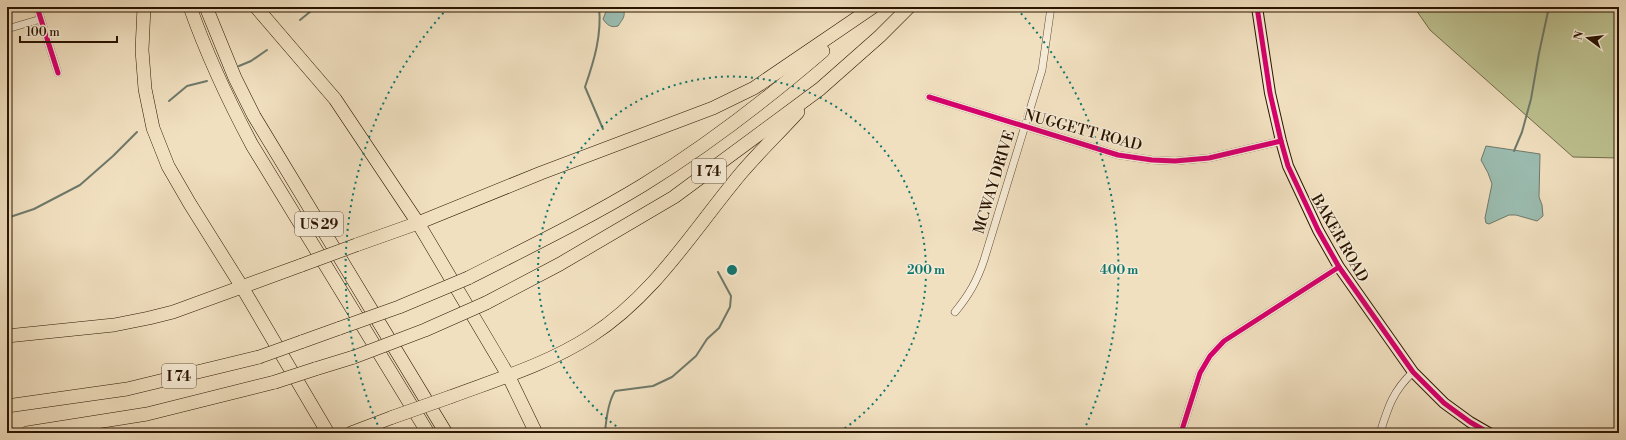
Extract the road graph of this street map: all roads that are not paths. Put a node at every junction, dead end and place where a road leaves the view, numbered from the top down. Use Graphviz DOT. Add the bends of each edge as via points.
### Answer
graph roads {
  1 [pos="37,7"];
  2 [pos="144,7"];
  3 [pos="190,7"];
  4 [pos="206,7"];
  5 [pos="256,7"];
  6 [pos="873,7"];
  7 [pos="909,7"];
  8 [pos="1051,7"];
  9 [pos="1257,7"];
  10 [pos="41,19"];
  11 [pos="7,29"];
  12 [pos="58,73"];
  13 [pos="820,89"];
  14 [pos="929,97"];
  15 [pos="1024,127"];
  16 [pos="1281,141"];
  17 [pos="418,223"];
  18 [pos="1339,267"];
  19 [pos="242,286"];
  20 [pos="955,312"];
  21 [pos="7,336"];
  22 [pos="1413,372"];
  23 [pos="508,375"];
  24 [pos="7,401"];
  25 [pos="44,402"];
  26 [pos="7,406"];
  27 [pos="147,414"];
  28 [pos="27,433"];
  29 [pos="76,433"];
  30 [pos="328,433"];
  31 [pos="351,433"];
  32 [pos="428,433"];
  33 [pos="446,433"];
  34 [pos="536,433"];
  35 [pos="1181,433"];
  36 [pos="1380,433"];
  37 [pos="1489,433"];
  1 -- 10 [label="street"];
  2 -- 19 [label="highway" via="142,50 145,89 153,128 168,166"];
  3 -- 32 [label="highway, US 29" via="212,65 252,145"];
  4 -- 33 [label="highway, US 29" via="235,78 254,116"];
  5 -- 17 [label="highway" via="335,99"];
  6 -- 17 [label="highway" via="754,88 713,108"];
  6 -- 25 [label="highway, I 74, bridge" via="733,124 643,185 468,278 399,307 259,357 127,389"];
  7 -- 13 [label="highway, I 74"];
  8 -- 15 [label="street, MCWAY DRIVE" via="1042,70"];
  9 -- 16 [label="street, BAKER ROAD" via="1270,93"];
  10 -- 11 [label="street"];
  10 -- 12 [label="street"];
  13 -- 23 [label="highway" via="742,172 662,273 624,311 592,336 554,357"];
  13 -- 27 [label="highway, I 74, bridge" via="674,197 560,264 486,303 354,357 275,382"];
  14 -- 15 [label="street, NUGGETT ROAD"];
  15 -- 16 [label="street, NUGGETT ROAD" via="1118,155 1152,160 1209,158"];
  15 -- 20 [label="street, MCWAY DRIVE" via="976,281"];
  16 -- 18 [label="street, BAKER ROAD" via="1288,166"];
  17 -- 19 [label="highway, bridge"];
  17 -- 23 [label="highway"];
  18 -- 22 [label="street, BAKER ROAD"];
  18 -- 35 [label="street" via="1224,341 1210,356 1200,373"];
  19 -- 21 [label="highway" via="173,312 149,318 114,325"];
  19 -- 30 [label="highway"];
  22 -- 36 [label="street" via="1405,379 1389,403"];
  22 -- 37 [label="street, BAKER ROAD" via="1444,403"];
  23 -- 31 [label="highway, bridge"];
  23 -- 34 [label="highway"];
  24 -- 25 [label="highway"];
  25 -- 26 [label="highway, I 74"];
  27 -- 28 [label="highway, I 74"];
  27 -- 29 [label="highway"];
}
